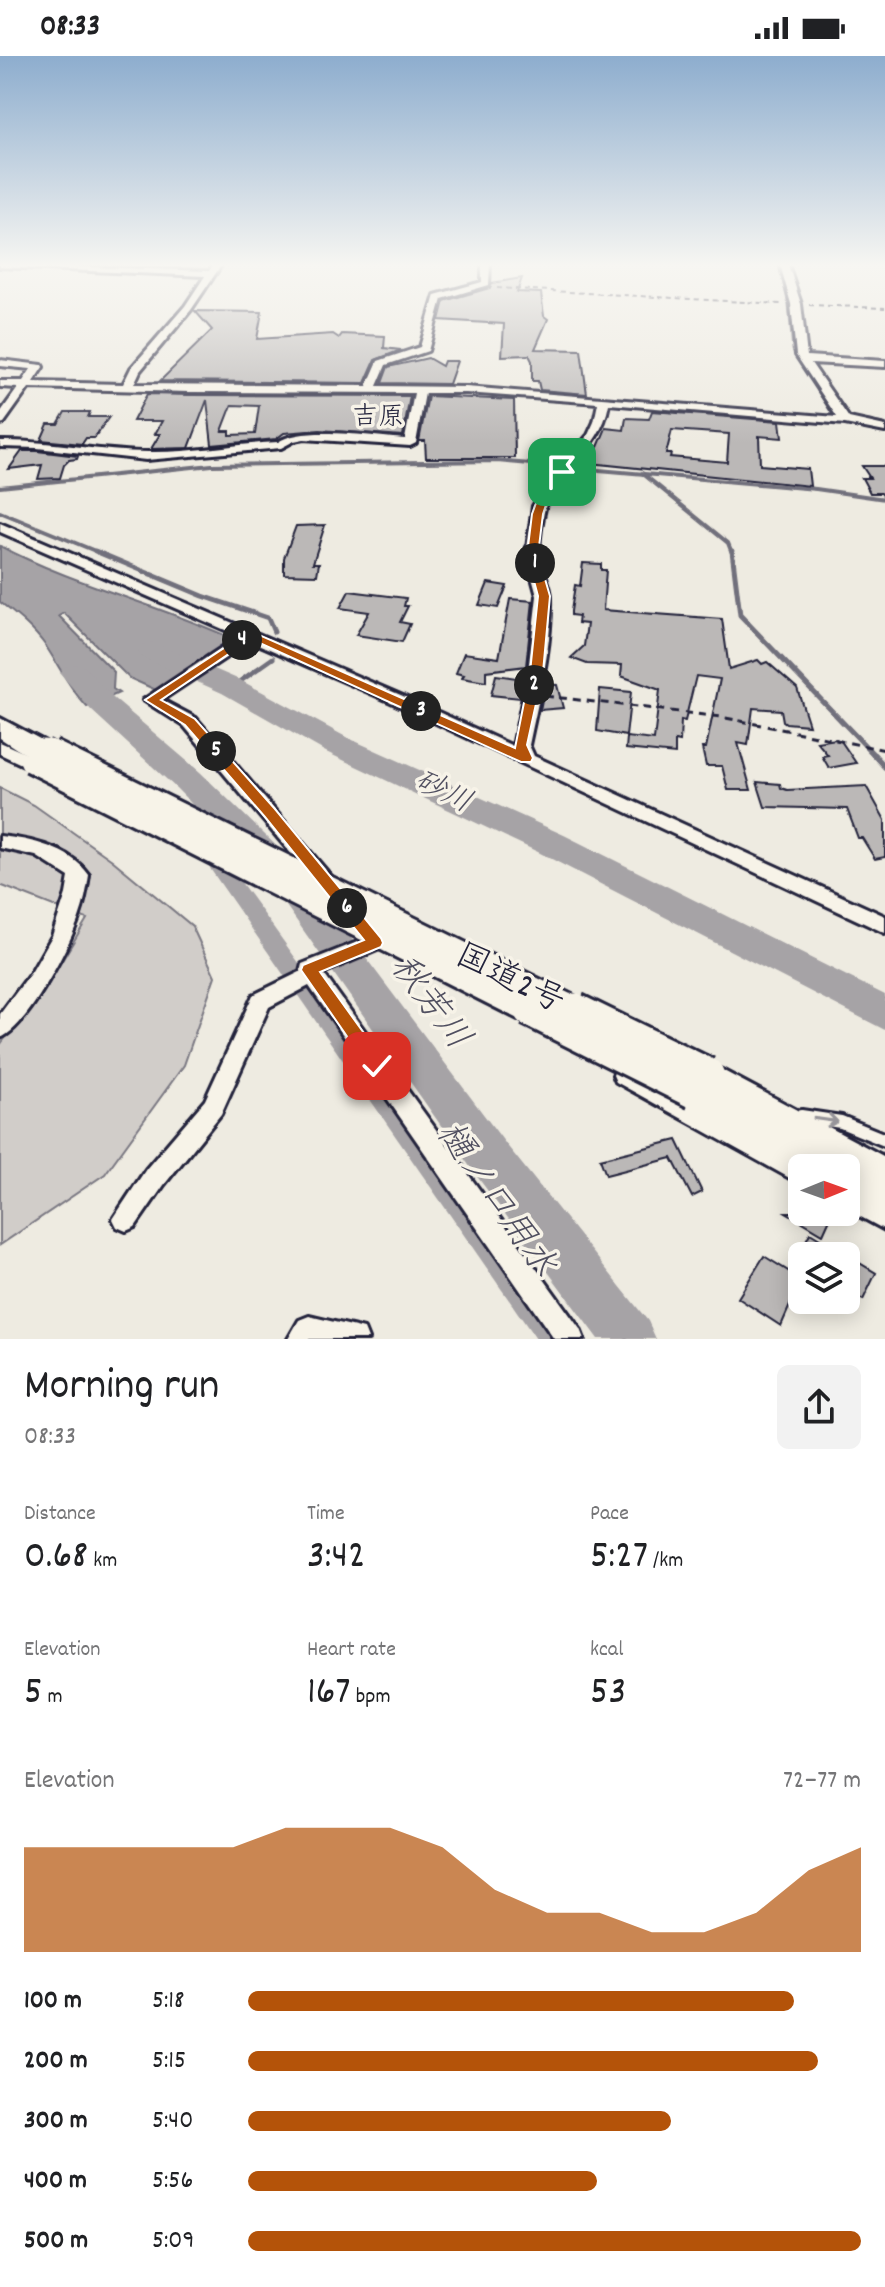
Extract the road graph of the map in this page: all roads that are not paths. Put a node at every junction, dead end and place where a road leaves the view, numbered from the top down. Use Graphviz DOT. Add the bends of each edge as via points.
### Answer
graph roads {
  1 [pos="174,324"];
  2 [pos="431,324"];
  3 [pos="794,324"];
  4 [pos="803,359"];
  5 [pos="0,363"];
  6 [pos="885,364"];
  7 [pos="0,384"];
  8 [pos="27,385"];
  9 [pos="127,387"];
  10 [pos="371,389"];
  11 [pos="420,389"];
  12 [pos="604,401"];
  13 [pos="0,421"];
  14 [pos="845,421"];
  15 [pos="885,429"];
  16 [pos="0,444"];
  17 [pos="0,527"];
  18 [pos="250,635"];
  19 [pos="0,726"];
  20 [pos="0,747"];
  21 [pos="36,757"];
  22 [pos="526,758"];
  23 [pos="0,842"];
  24 [pos="885,925"];
  25 [pos="373,943"];
  26 [pos="306,977"];
  27 [pos="0,1029"];
  28 [pos="699,1087"];
  29 [pos="764,1110"];
  30 [pos="885,1140"];
  31 [pos="807,1154"];
  32 [pos="788,1165"];
  33 [pos="885,1178"];
  34 [pos="860,1185"];
  35 [pos="885,1199"];
  36 [pos="860,1204"];
  37 [pos="885,1218"];
  38 [pos="126,1219"];
  39 [pos="302,1339"];
  40 [pos="354,1339"];
  41 [pos="570,1339"];
  1 -- 9 [label="street"];
  2 -- 10 [label="street" via="424,349 382,363"];
  3 -- 4 [label="street"];
  4 -- 6 [label="street"];
  4 -- 14 [label="street"];
  5 -- 8 [label="street" via="38,367"];
  7 -- 8 [label="street"];
  8 -- 9 [label="street"];
  8 -- 13 [label="street"];
  9 -- 10 [label="street"];
  10 -- 11 [label="street"];
  11 -- 12 [label="street"];
  11 -- 16 [label="street" via="410,443 296,436 281,445 164,456"];
  12 -- 14 [label="street"];
  12 -- 22 [label="street" via="593,436 544,495 537,514 533,555 544,596 521,745"];
  14 -- 15 [label="street"];
  17 -- 18 [label="street"];
  18 -- 22 [label="street"];
  18 -- 25 [label="street" via="151,700 190,722"];
  19 -- 21 [label="highway, 国道2号"];
  20 -- 21 [label="street"];
  21 -- 28 [label="highway, 国道2号, bridge"];
  22 -- 24 [label="street"];
  23 -- 27 [label="street" via="62,859 79,875 66,924 28,994"];
  25 -- 26 [label="street"];
  25 -- 32 [label="street"];
  26 -- 38 [label="street" via="261,1001 213,1107"];
  26 -- 41 [label="street"];
  28 -- 29 [label="highway, 国道2号"];
  28 -- 31 [label="street"];
  29 -- 30 [label="lane, one-way" via="841,1122"];
  29 -- 33 [label="highway, 国道2号"];
  34 -- 35 [label="street"];
  36 -- 37 [label="street"];
  39 -- 40 [label="street" via="309,1330"];
}
